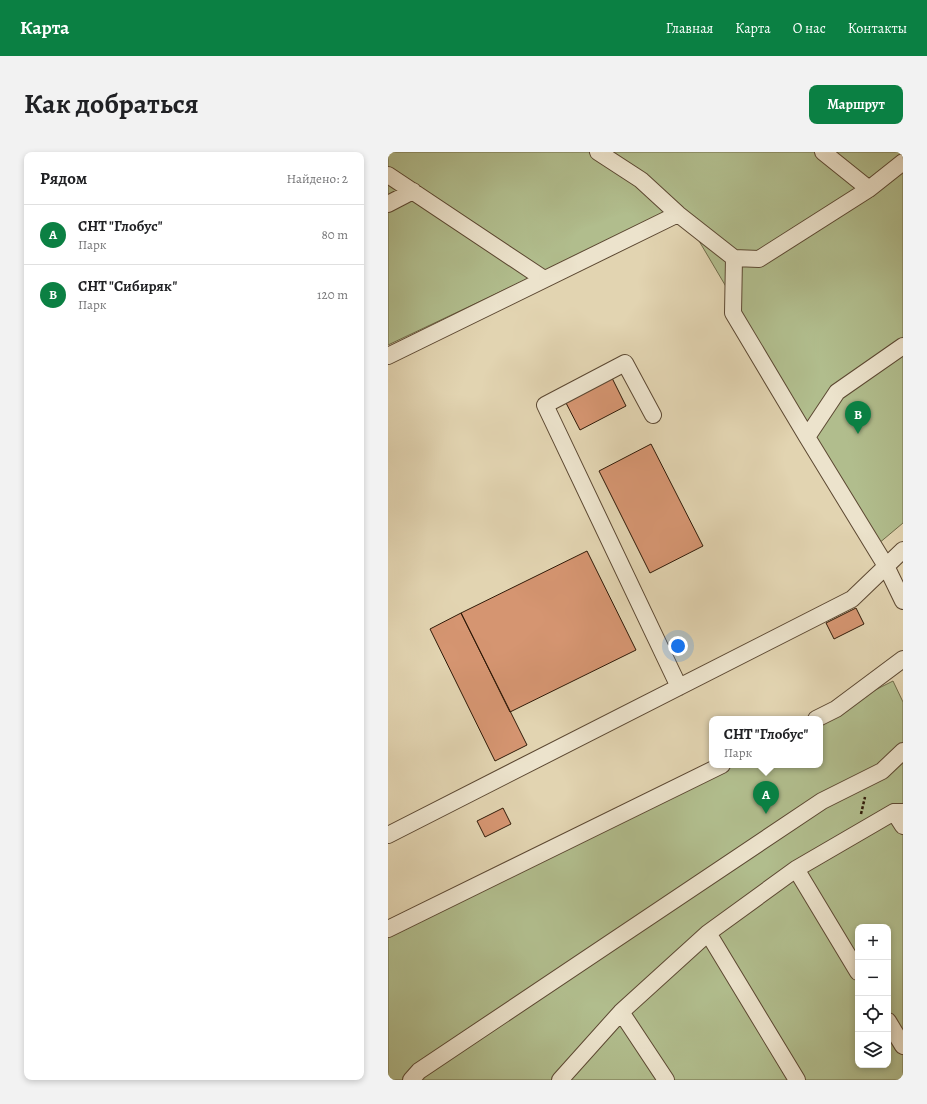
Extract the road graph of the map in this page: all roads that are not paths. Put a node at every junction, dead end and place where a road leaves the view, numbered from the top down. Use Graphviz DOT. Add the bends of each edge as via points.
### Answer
graph roads {
  1 [pos="598,152"];
  2 [pos="823,152"];
  3 [pos="903,162"];
  4 [pos="388,175"];
  5 [pos="870,189"];
  6 [pos="413,191"];
  7 [pos="388,204"];
  8 [pos="678,214"];
  9 [pos="734,258"];
  10 [pos="544,279"];
  11 [pos="903,346"];
  12 [pos="388,356"];
  13 [pos="653,415"];
  14 [pos="807,437"];
  15 [pos="903,550"];
  16 [pos="886,566"];
  17 [pos="903,601"];
  18 [pos="903,658"];
  19 [pos="679,687"];
  20 [pos="822,716"];
  21 [pos="903,751"];
  22 [pos="716,768"];
  23 [pos="899,812"];
  24 [pos="903,826"];
  25 [pos="388,836"];
  26 [pos="796,869"];
  27 [pos="388,929"];
  28 [pos="708,933"];
  29 [pos="855,967"];
  30 [pos="621,1012"];
  31 [pos="891,1026"];
  32 [pos="903,1046"];
  33 [pos="411,1080"];
  34 [pos="560,1080"];
  35 [pos="666,1080"];
  36 [pos="797,1080"];
  1 -- 8 [label="lane" via="641,180"];
  2 -- 5 [label="lane"];
  3 -- 5 [label="lane"];
  4 -- 6 [label="lane"];
  5 -- 9 [label="lane" via="759,259"];
  6 -- 7 [label="lane"];
  6 -- 10 [label="lane"];
  8 -- 9 [label="lane"];
  8 -- 10 [label="lane"];
  9 -- 14 [label="lane" via="733,313"];
  10 -- 12 [label="lane"];
  11 -- 14 [label="lane" via="836,392"];
  13 -- 19 [label="lane" via="625,364 545,405"];
  14 -- 16 [label="lane"];
  15 -- 16 [label="lane"];
  16 -- 17 [label="lane"];
  16 -- 19 [label="lane" via="852,599"];
  18 -- 20 [label="lane" via="836,709"];
  19 -- 25 [label="lane"];
  21 -- 33 [label="lane" via="882,771 822,801 419,1071"];
  22 -- 27 [label="lane"];
  23 -- 24 [label="lane"];
  23 -- 26 [label="lane"];
  26 -- 28 [label="lane"];
  26 -- 29 [label="lane"];
  28 -- 30 [label="lane"];
  28 -- 36 [label="lane"];
  30 -- 34 [label="lane"];
  30 -- 35 [label="lane"];
  31 -- 32 [label="lane"];
}
